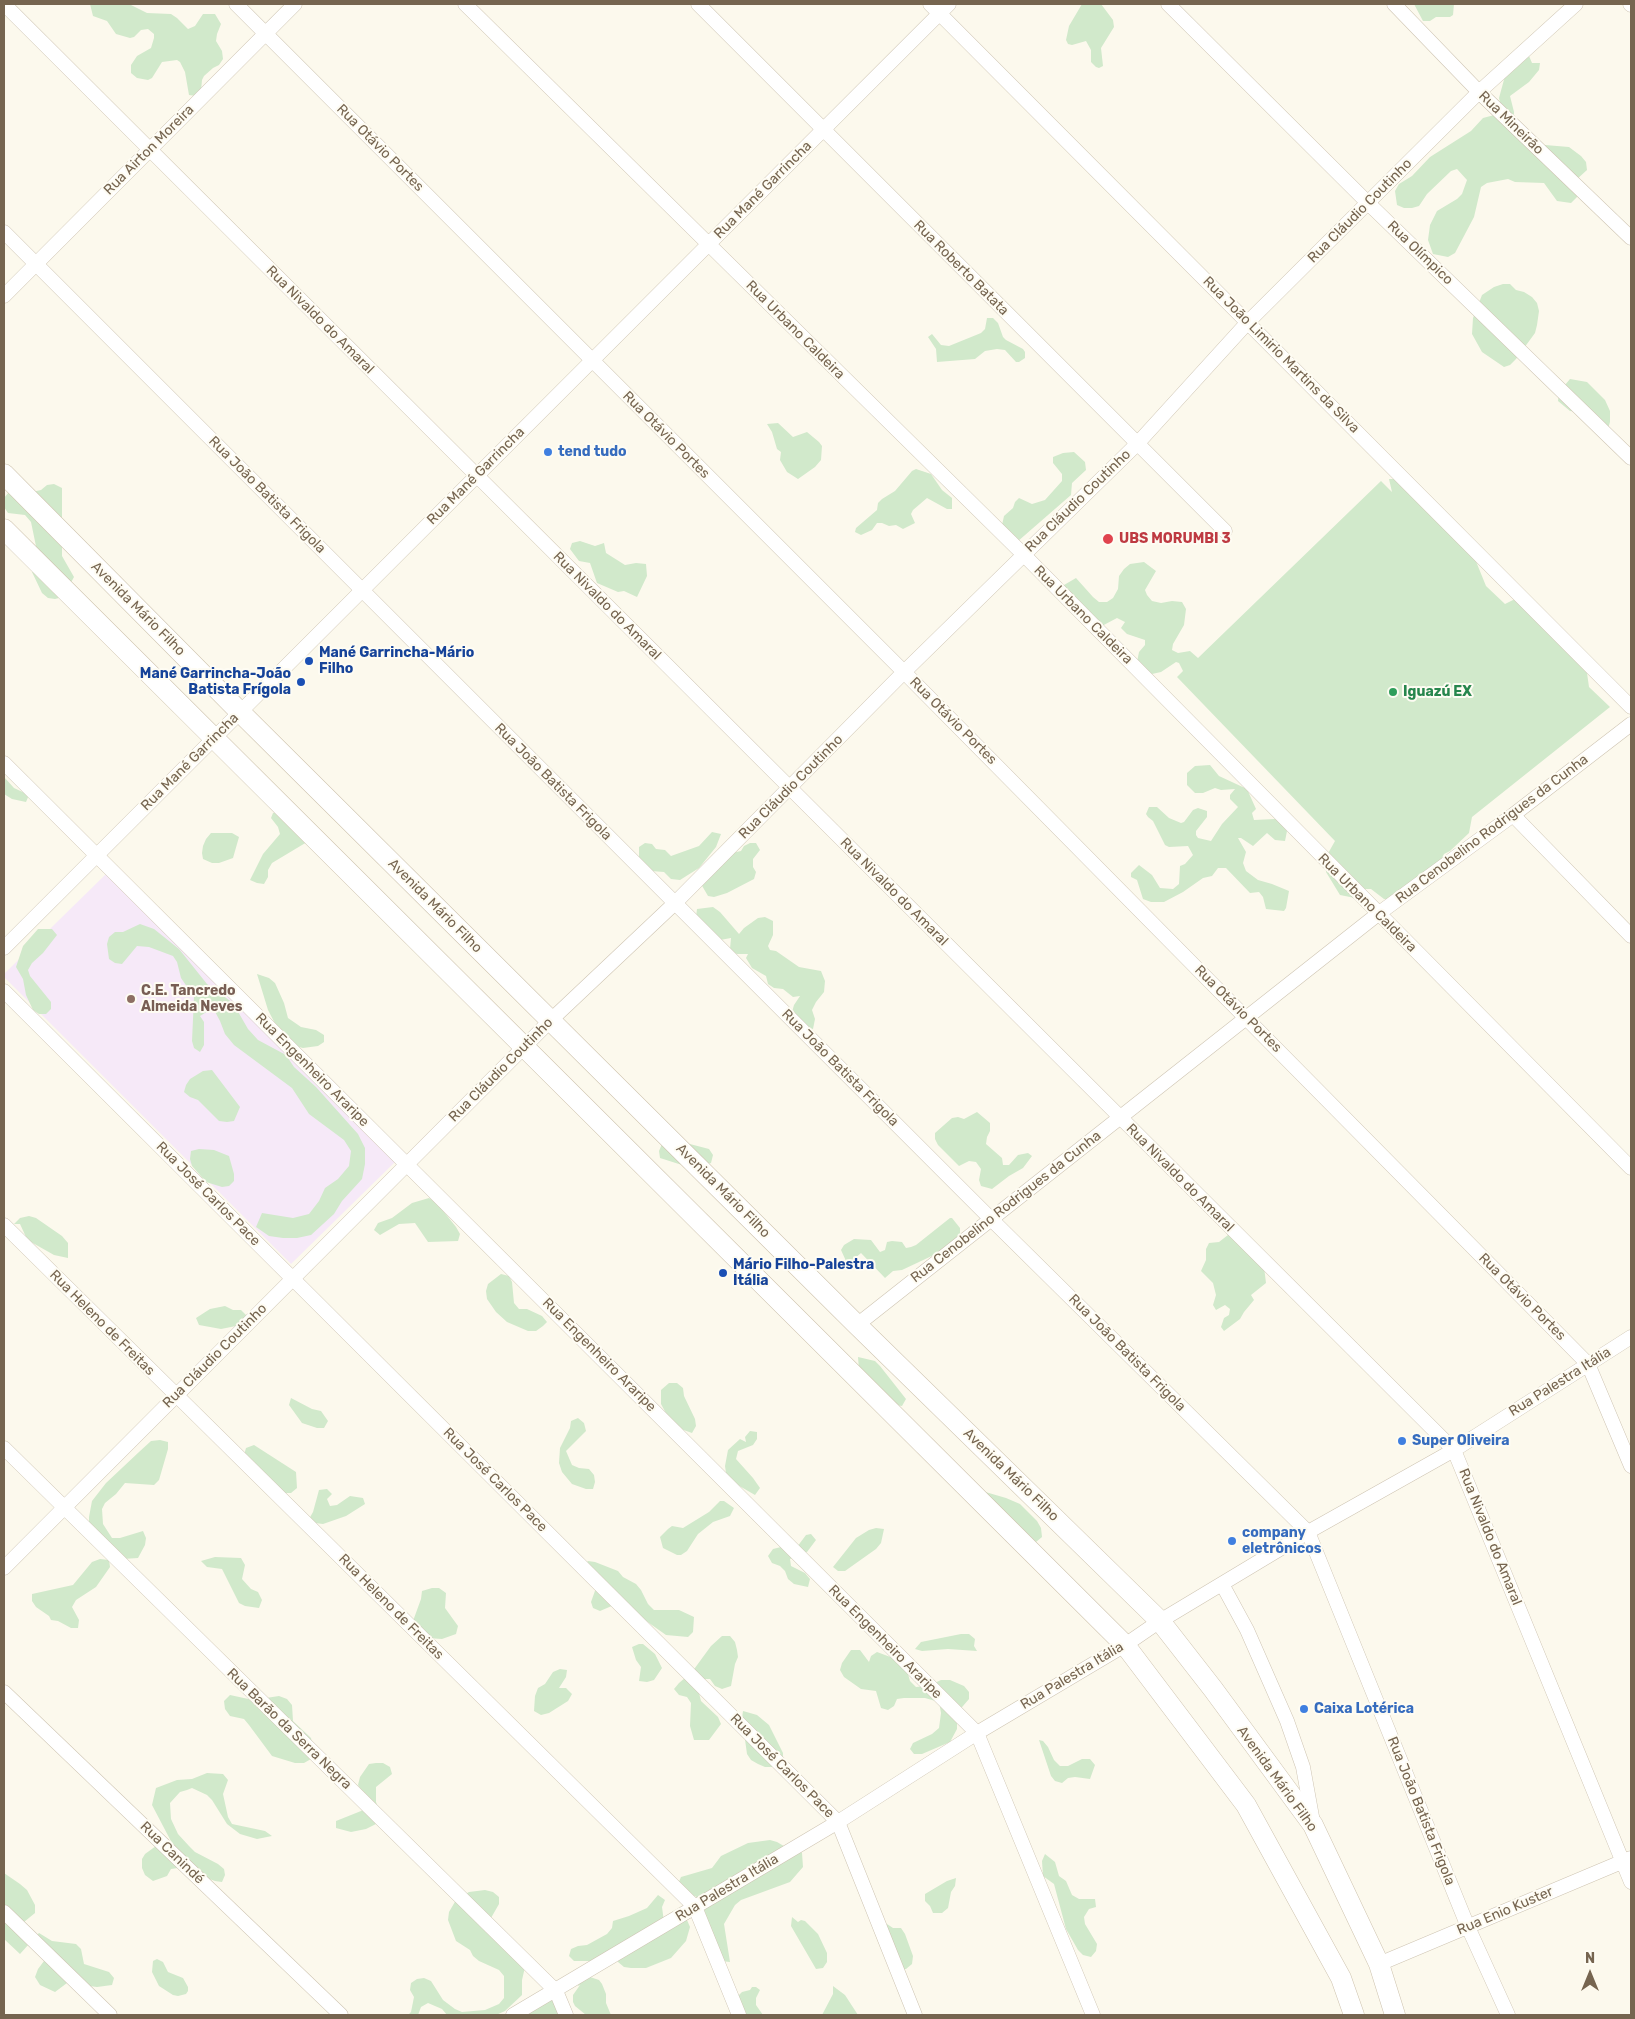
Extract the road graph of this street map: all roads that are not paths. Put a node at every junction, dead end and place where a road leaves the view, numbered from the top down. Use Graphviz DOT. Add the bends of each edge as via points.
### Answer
graph roads {
  1 [pos="4,4"];
  2 [pos="236,4"];
  3 [pos="295,4"];
  4 [pos="465,4"];
  5 [pos="698,4"];
  6 [pos="1168,4"];
  7 [pos="1394,4"];
  8 [pos="1576,4"];
  9 [pos="939,7"];
  10 [pos="266,33"];
  11 [pos="1479,92"];
  12 [pos="823,130"];
  13 [pos="150,150"];
  14 [pos="1368,203"];
  15 [pos="4,232"];
  16 [pos="1631,238"];
  17 [pos="708,244"];
  18 [pos="36,264"];
  19 [pos="4,296"];
  20 [pos="1248,322"];
  21 [pos="592,360"];
  22 [pos="1137,444"];
  23 [pos="1631,458"];
  24 [pos="4,474"];
  25 [pos="476,476"];
  26 [pos="4,529"];
  27 [pos="1225,531"];
  28 [pos="1023,554"];
  29 [pos="362,590"];
  30 [pos="904,672"];
  31 [pos="1631,707"];
  32 [pos="240,712"];
  33 [pos="1631,724"];
  34 [pos="213,738"];
  35 [pos="4,763"];
  36 [pos="790,789"];
  37 [pos="1513,815"];
  38 [pos="96,855"];
  39 [pos="675,903"];
  40 [pos="1378,914"];
  41 [pos="1631,936"];
  42 [pos="4,948"];
  43 [pos="4,991"];
  44 [pos="1247,1018"];
  45 [pos="550,1020"];
  46 [pos="523,1048"];
  47 [pos="1120,1118"];
  48 [pos="407,1164"];
  49 [pos="1631,1168"];
  50 [pos="991,1219"];
  51 [pos="4,1225"];
  52 [pos="293,1278"];
  53 [pos="857,1325"];
  54 [pos="1631,1337"];
  55 [pos="1588,1364"];
  56 [pos="176,1396"];
  57 [pos="4,1448"];
  58 [pos="1454,1450"];
  59 [pos="1631,1466"];
  60 [pos="64,1508"];
  61 [pos="1308,1532"];
  62 [pos="4,1568"];
  63 [pos="1222,1584"];
  64 [pos="1160,1621"];
  65 [pos="1125,1645"];
  66 [pos="4,1692"];
  67 [pos="976,1733"];
  68 [pos="838,1822"];
  69 [pos="1313,1825"];
  70 [pos="1627,1860"];
  71 [pos="1631,1882"];
  72 [pos="695,1907"];
  73 [pos="4,1912"];
  74 [pos="1468,1927"];
  75 [pos="1378,1964"];
  76 [pos="556,1991"];
  77 [pos="110,2015"];
  78 [pos="341,2015"];
  79 [pos="513,2015"];
  80 [pos="566,2015"];
  81 [pos="739,2015"];
  82 [pos="915,2015"];
  83 [pos="1093,2015"];
  84 [pos="1354,2015"];
  85 [pos="1395,2015"];
  86 [pos="1508,2015"];
  1 -- 13 [label="street, Rua Nivaldo do Amaral"];
  2 -- 10 [label="street, Rua Otávio Portes"];
  3 -- 10 [label="street, Rua Airton Moreira"];
  4 -- 17 [label="street, Rua Urbano Caldeira"];
  5 -- 12 [label="street, Rua Roberto Batata"];
  6 -- 14 [label="street, Rua Olímpico"];
  7 -- 11 [label="street, Rua Mineirão"];
  8 -- 11 [label="street, Rua Cláudio Coutinho"];
  9 -- 12 [label="street, Rua Mané Garrincha"];
  9 -- 20 [label="street, Rua João Limirio Martins da Silva"];
  10 -- 13 [label="street, Rua Airton Moreira"];
  10 -- 21 [label="street, Rua Otávio Portes"];
  11 -- 14 [label="street, Rua Cláudio Coutinho"];
  11 -- 16 [label="street, Rua Mineirão"];
  12 -- 17 [label="street, Rua Mané Garrincha"];
  12 -- 22 [label="street, Rua Roberto Batata"];
  13 -- 18 [label="street, Rua Airton Moreira"];
  13 -- 25 [label="street, Rua Nivaldo do Amaral"];
  14 -- 20 [label="street, Rua Cláudio Coutinho"];
  14 -- 23 [label="street, Rua Olímpico"];
  15 -- 18 [label="street, Rua João Batista Frigola"];
  17 -- 21 [label="street, Rua Mané Garrincha"];
  17 -- 28 [label="street, Rua Urbano Caldeira"];
  18 -- 19 [label="street, Rua Airton Moreira"];
  18 -- 29 [label="street, Rua João Batista Frigola"];
  20 -- 22 [label="street, Rua Cláudio Coutinho"];
  20 -- 31 [label="street, Rua João Limirio Martins da Silva"];
  21 -- 25 [label="street, Rua Mané Garrincha"];
  21 -- 30 [label="street, Rua Otávio Portes"];
  22 -- 27 [label="street, Rua Roberto Batata"];
  22 -- 28 [label="street, Rua Cláudio Coutinho"];
  24 -- 32 [label="main road, Avenida Mário Filho"];
  25 -- 29 [label="street, Rua Mané Garrincha"];
  25 -- 36 [label="street, Rua Nivaldo do Amaral"];
  26 -- 34 [label="main road"];
  28 -- 30 [label="street, Rua Cláudio Coutinho"];
  28 -- 40 [label="street, Rua Urbano Caldeira"];
  29 -- 32 [label="street, Rua Mané Garrincha"];
  29 -- 39 [label="street, Rua João Batista Frigola"];
  30 -- 36 [label="street, Rua Cláudio Coutinho"];
  30 -- 44 [label="street, Rua Otávio Portes"];
  32 -- 34 [label="street, Rua Mané Garrincha"];
  32 -- 45 [label="main road, Avenida Mário Filho"];
  33 -- 37 [label="street, Rua Cenobelino Rodrigues da Cunha"];
  34 -- 38 [label="street, Rua Mané Garrincha"];
  34 -- 46 [label="main road"];
  35 -- 38 [label="street, Rua Engenheiro Araripe"];
  36 -- 39 [label="street, Rua Cláudio Coutinho"];
  36 -- 47 [label="street, Rua Nivaldo do Amaral"];
  37 -- 40 [label="street, Rua Cenobelino Rodrigues da Cunha"];
  37 -- 41 [label="street"];
  38 -- 42 [label="street, Rua Mané Garrincha"];
  38 -- 48 [label="street, Rua Engenheiro Araripe"];
  39 -- 45 [label="street, Rua Cláudio Coutinho"];
  39 -- 50 [label="street, Rua João Batista Frigola"];
  40 -- 44 [label="street, Rua Cenobelino Rodrigues da Cunha"];
  40 -- 49 [label="street, Rua Urbano Caldeira"];
  43 -- 52 [label="street, Rua José Carlos Pace"];
  44 -- 47 [label="street, Rua Cenobelino Rodrigues da Cunha"];
  44 -- 55 [label="street, Rua Otávio Portes"];
  45 -- 46 [label="street, Rua Cláudio Coutinho"];
  45 -- 53 [label="main road, Avenida Mário Filho"];
  46 -- 48 [label="street, Rua Cláudio Coutinho"];
  46 -- 65 [label="main road"];
  47 -- 50 [label="street, Rua Cenobelino Rodrigues da Cunha"];
  47 -- 58 [label="street, Rua Nivaldo do Amaral"];
  48 -- 52 [label="street, Rua Cláudio Coutinho"];
  48 -- 67 [label="street, Rua Engenheiro Araripe"];
  50 -- 53 [label="street, Rua Cenobelino Rodrigues da Cunha"];
  50 -- 61 [label="street, Rua João Batista Frigola"];
  51 -- 56 [label="street, Rua Heleno de Freitas"];
  52 -- 56 [label="street, Rua Cláudio Coutinho"];
  52 -- 68 [label="street, Rua José Carlos Pace"];
  53 -- 64 [label="main road, Avenida Mário Filho"];
  54 -- 55 [label="street, Rua Palestra Itália"];
  55 -- 58 [label="street, Rua Palestra Itália"];
  55 -- 59 [label="street, Rua Otávio Portes"];
  56 -- 60 [label="street, Rua Cláudio Coutinho"];
  56 -- 72 [label="street, Rua Heleno de Freitas"];
  57 -- 60 [label="street, Rua Barão da Serra Negra"];
  58 -- 61 [label="street, Rua Palestra Itália"];
  58 -- 70 [label="street, Rua Nivaldo do Amaral"];
  60 -- 62 [label="street, Rua Cláudio Coutinho"];
  60 -- 76 [label="street, Rua Barão da Serra Negra"];
  61 -- 63 [label="street, Rua Palestra Itália"];
  61 -- 74 [label="street, Rua João Batista Frigola"];
  63 -- 64 [label="street, Rua Palestra Itália"];
  63 -- 69 [label="street" via="1247,1630 1287,1721 1303,1767"];
  64 -- 65 [label="street, Rua Palestra Itália"];
  64 -- 69 [label="main road, Avenida Mário Filho"];
  65 -- 67 [label="street, Rua Palestra Itália"];
  65 -- 84 [label="main road" via="1246,1806 1341,1978"];
  66 -- 78 [label="street, Rua Canindé"];
  67 -- 68 [label="street, Rua Palestra Itália"];
  67 -- 83 [label="street, Rua Engenheiro Araripe"];
  68 -- 72 [label="street, Rua Palestra Itália"];
  68 -- 82 [label="street, Rua José Carlos Pace"];
  69 -- 75 [label="main road, Avenida Mário Filho"];
  70 -- 71 [label="street, Rua Nivaldo do Amaral"];
  70 -- 74 [label="street, Rua Enio Kuster"];
  72 -- 76 [label="street, Rua Palestra Itália"];
  72 -- 81 [label="street, Rua Heleno de Freitas"];
  73 -- 77 [label="street"];
  74 -- 75 [label="street, Rua Enio Kuster"];
  74 -- 86 [label="street, Rua João Batista Frigola"];
  75 -- 85 [label="main road, Avenida Mário Filho"];
  76 -- 79 [label="street, Rua Palestra Itália"];
  76 -- 80 [label="street, Rua Barão da Serra Negra"];
}
